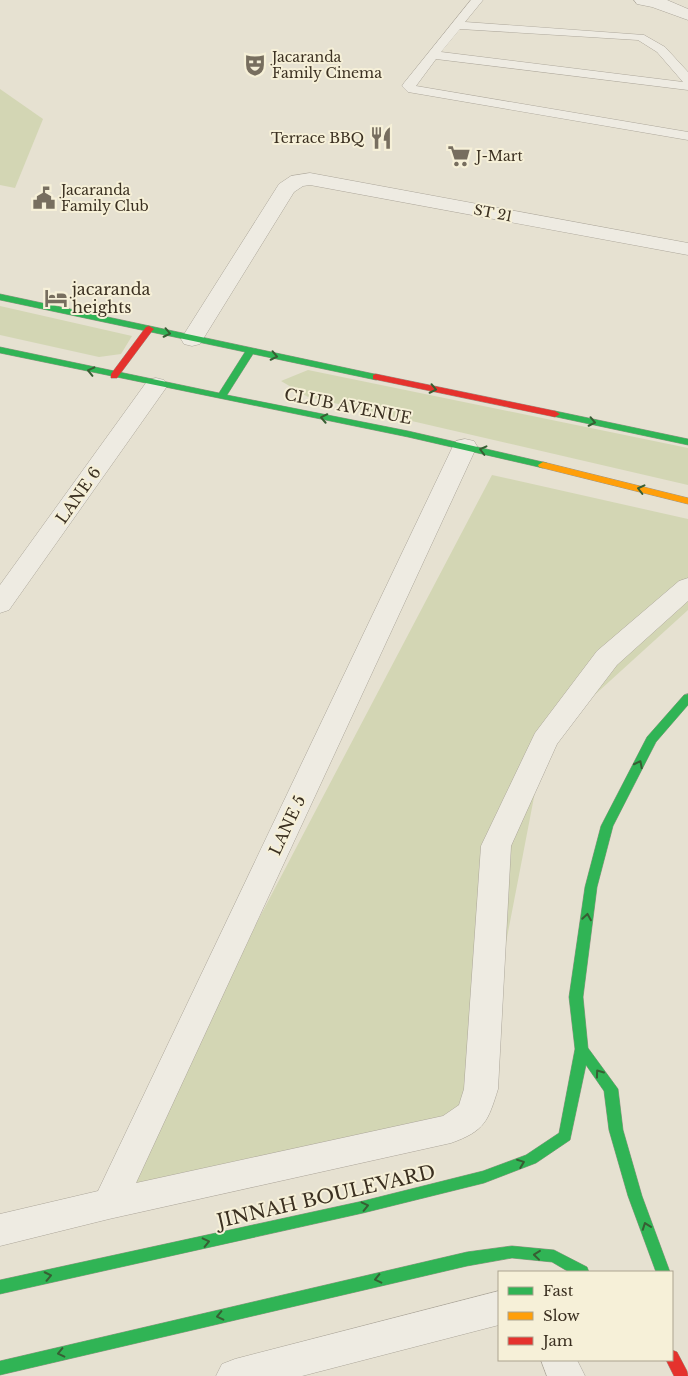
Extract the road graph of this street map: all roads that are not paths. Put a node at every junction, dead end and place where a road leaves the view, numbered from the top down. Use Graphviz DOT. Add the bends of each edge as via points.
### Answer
graph roads {
  1 [pos="476,0"];
  2 [pos="643,0"];
  3 [pos="688,15"];
  4 [pos="456,25"];
  5 [pos="433,55"];
  6 [pos="688,80"];
  7 [pos="688,86"];
  8 [pos="688,136"];
  9 [pos="688,249"];
  10 [pos="0,297"];
  11 [pos="149,329"];
  12 [pos="192,339"];
  13 [pos="0,350"];
  14 [pos="250,351"];
  15 [pos="114,376"];
  16 [pos="156,385"];
  17 [pos="221,397"];
  18 [pos="688,442"];
  19 [pos="465,446"];
  20 [pos="688,501"];
  21 [pos="688,587"];
  22 [pos="4,592"];
  23 [pos="688,698"];
  24 [pos="582,1049"];
  25 [pos="109,1204"];
  26 [pos="0,1230"];
  27 [pos="580,1271"];
  28 [pos="663,1271"];
  29 [pos="0,1287"];
  30 [pos="498,1308"];
  31 [pos="673,1359"];
  32 [pos="559,1361"];
  33 [pos="0,1368"];
  34 [pos="235,1376"];
  35 [pos="566,1376"];
  36 [pos="682,1376"];
  1 -- 4 [label="lane"];
  2 -- 3 [label="street"];
  4 -- 5 [label="lane"];
  4 -- 6 [label="lane" via="640,37 662,49"];
  5 -- 7 [label="lane"];
  5 -- 8 [label="lane" via="408,86 412,89"];
  9 -- 12 [label="street, ST 21" via="310,179 298,180 286,188"];
  10 -- 11 [label="street, CLUB AVENUE"];
  11 -- 12 [label="street, CLUB AVENUE, one-way"];
  11 -- 15 [label="street"];
  12 -- 14 [label="street, CLUB AVENUE"];
  15 -- 13 [label="street, CLUB AVENUE, one-way"];
  14 -- 17 [label="street"];
  14 -- 18 [label="street, CLUB AVENUE, one-way"];
  15 -- 16 [label="street, CLUB AVENUE"];
  16 -- 17 [label="street, CLUB AVENUE"];
  16 -- 22 [label="street, LANE 6"];
  19 -- 17 [label="street, CLUB AVENUE, one-way"];
  20 -- 19 [label="street, CLUB AVENUE, one-way"];
  19 -- 25 [label="street, LANE 5"];
  21 -- 25 [label="street" via="607,658 545,740 496,846 480,1090 473,1114 451,1129"];
  24 -- 23 [label="street, one-way" via="576,997 580,961 591,887 607,826 651,740"];
  28 -- 24 [label="street, one-way" via="616,1130 611,1090"];
  29 -- 24 [label="street, JINNAH BOULEVARD, one-way" via="364,1207 484,1178 531,1159 565,1136"];
  25 -- 26 [label="street"];
  27 -- 33 [label="street, one-way" via="554,1256 512,1252 467,1258"];
  30 -- 34 [label="street"];
  31 -- 36 [label="street"];
  32 -- 35 [label="street"];
}
